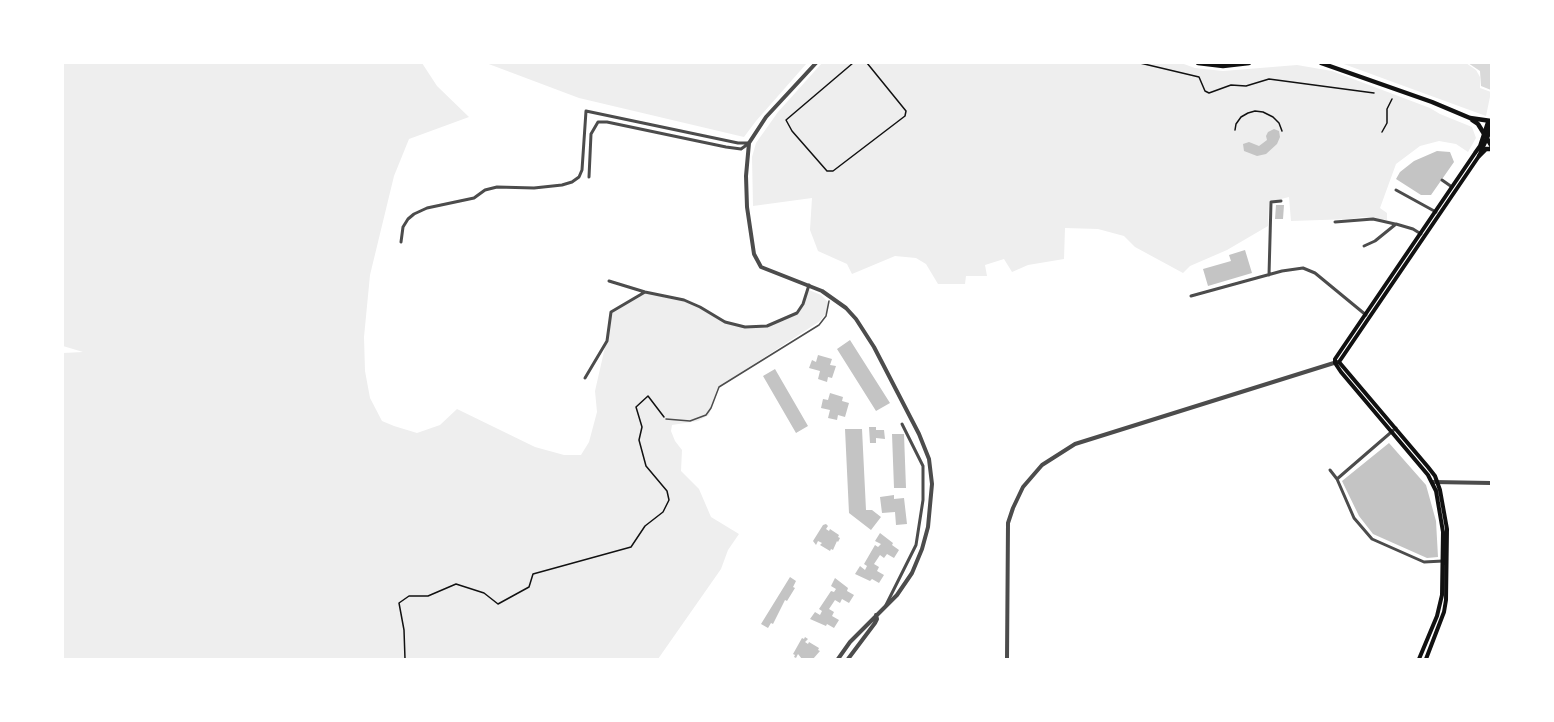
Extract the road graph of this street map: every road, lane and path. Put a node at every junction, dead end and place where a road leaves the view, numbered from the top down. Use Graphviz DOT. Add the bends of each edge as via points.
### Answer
graph roads {
  1 [pos="816,63"];
  2 [pos="853,63"];
  3 [pos="867,63"];
  4 [pos="1140,63"];
  5 [pos="1198,63"];
  6 [pos="1249,63"];
  7 [pos="1321,63"];
  8 [pos="1374,93"];
  9 [pos="1392,99"];
  10 [pos="1470,118"];
  11 [pos="1489,122"];
  12 [pos="1235,130"];
  13 [pos="1282,131"];
  14 [pos="1382,132"];
  15 [pos="1484,134"];
  16 [pos="749,143"];
  17 [pos="1490,145"];
  18 [pos="1479,156"];
  19 [pos="590,177"];
  20 [pos="1442,180"];
  21 [pos="1454,188"];
  22 [pos="1395,190"];
  23 [pos="1281,201"];
  24 [pos="1437,213"];
  25 [pos="1335,222"];
  26 [pos="1396,224"];
  27 [pos="1423,235"];
  28 [pos="401,242"];
  29 [pos="1364,246"];
  30 [pos="1269,275"];
  31 [pos="609,281"];
  32 [pos="809,285"];
  33 [pos="645,292"];
  34 [pos="1191,296"];
  35 [pos="829,301"];
  36 [pos="1366,315"];
  37 [pos="1337,362"];
  38 [pos="585,378"];
  39 [pos="666,419"];
  40 [pos="902,424"];
  41 [pos="1394,430"];
  42 [pos="1330,470"];
  43 [pos="1337,479"];
  44 [pos="1435,482"];
  45 [pos="1491,483"];
  46 [pos="1443,561"];
  47 [pos="885,606"];
  48 [pos="876,615"];
  49 [pos="405,659"];
  50 [pos="838,659"];
  51 [pos="848,659"];
  52 [pos="1007,659"];
  53 [pos="1419,659"];
  54 [pos="1426,659"];
  1 -- 16 [label="street" via="766,117"];
  2 -- 3 [label="path" via="786,120 827,171 833,171 905,116 906,111"];
  4 -- 8 [label="path" via="1199,77 1207,93 1269,79"];
  5 -- 6 [label="main road"];
  7 -- 10 [label="main road"];
  9 -- 14 [label="path"];
  10 -- 11 [label="main road"];
  10 -- 15 [label="main road"];
  11 -- 15 [label="main road"];
  11 -- 17 [label="main road"];
  12 -- 13 [label="path" via="1241,117 1255,111 1273,117"];
  15 -- 17 [label="main road"];
  15 -- 21 [label="main road"];
  16 -- 19 [label="street" via="741,149 726,147 598,122 591,134"];
  16 -- 28 [label="street" via="586,111 582,170 572,182 534,188 496,187 474,198 428,208 408,219"];
  16 -- 32 [label="street" via="747,207 757,261 768,270"];
  17 -- 18 [label="main road"];
  18 -- 21 [label="main road"];
  20 -- 21 [label="street"];
  21 -- 24 [label="main road"];
  22 -- 24 [label="street"];
  23 -- 30 [label="street" via="1271,202"];
  24 -- 27 [label="main road"];
  25 -- 26 [label="street" via="1373,219"];
  26 -- 27 [label="street"];
  26 -- 29 [label="street"];
  27 -- 36 [label="main road"];
  27 -- 37 [label="main road"];
  30 -- 34 [label="street"];
  30 -- 36 [label="street" via="1310,269"];
  31 -- 33 [label="street"];
  32 -- 33 [label="street" via="797,313 757,327 736,326 692,303"];
  32 -- 47 [label="street" via="846,308 867,334 929,459 931,500 926,538 912,573"];
  33 -- 38 [label="street" via="611,312 607,341"];
  35 -- 39 [label="lane" via="819,326 719,387 706,415 690,421"];
  36 -- 37 [label="main road" via="1336,356"];
  37 -- 41 [label="main road"];
  37 -- 52 [label="street" via="1075,444 1042,465 1023,487 1008,524"];
  39 -- 49 [label="path" via="648,396 636,407 646,466 667,490 669,500 632,547 533,574 529,587 498,604 484,593 456,584 428,596 409,596 399,603"];
  40 -- 47 [label="street" via="923,466 922,512 912,555"];
  41 -- 43 [label="street"];
  41 -- 44 [label="main road"];
  42 -- 43 [label="street"];
  43 -- 46 [label="street" via="1354,518 1372,539 1424,562"];
  44 -- 45 [label="street"];
  44 -- 46 [label="main road"];
  44 -- 54 [label="main road" via="1447,529 1446,600"];
  46 -- 53 [label="main road" via="1440,604"];
  47 -- 48 [label="street"];
  48 -- 50 [label="street"];
  48 -- 51 [label="street" via="877,620"];
}
